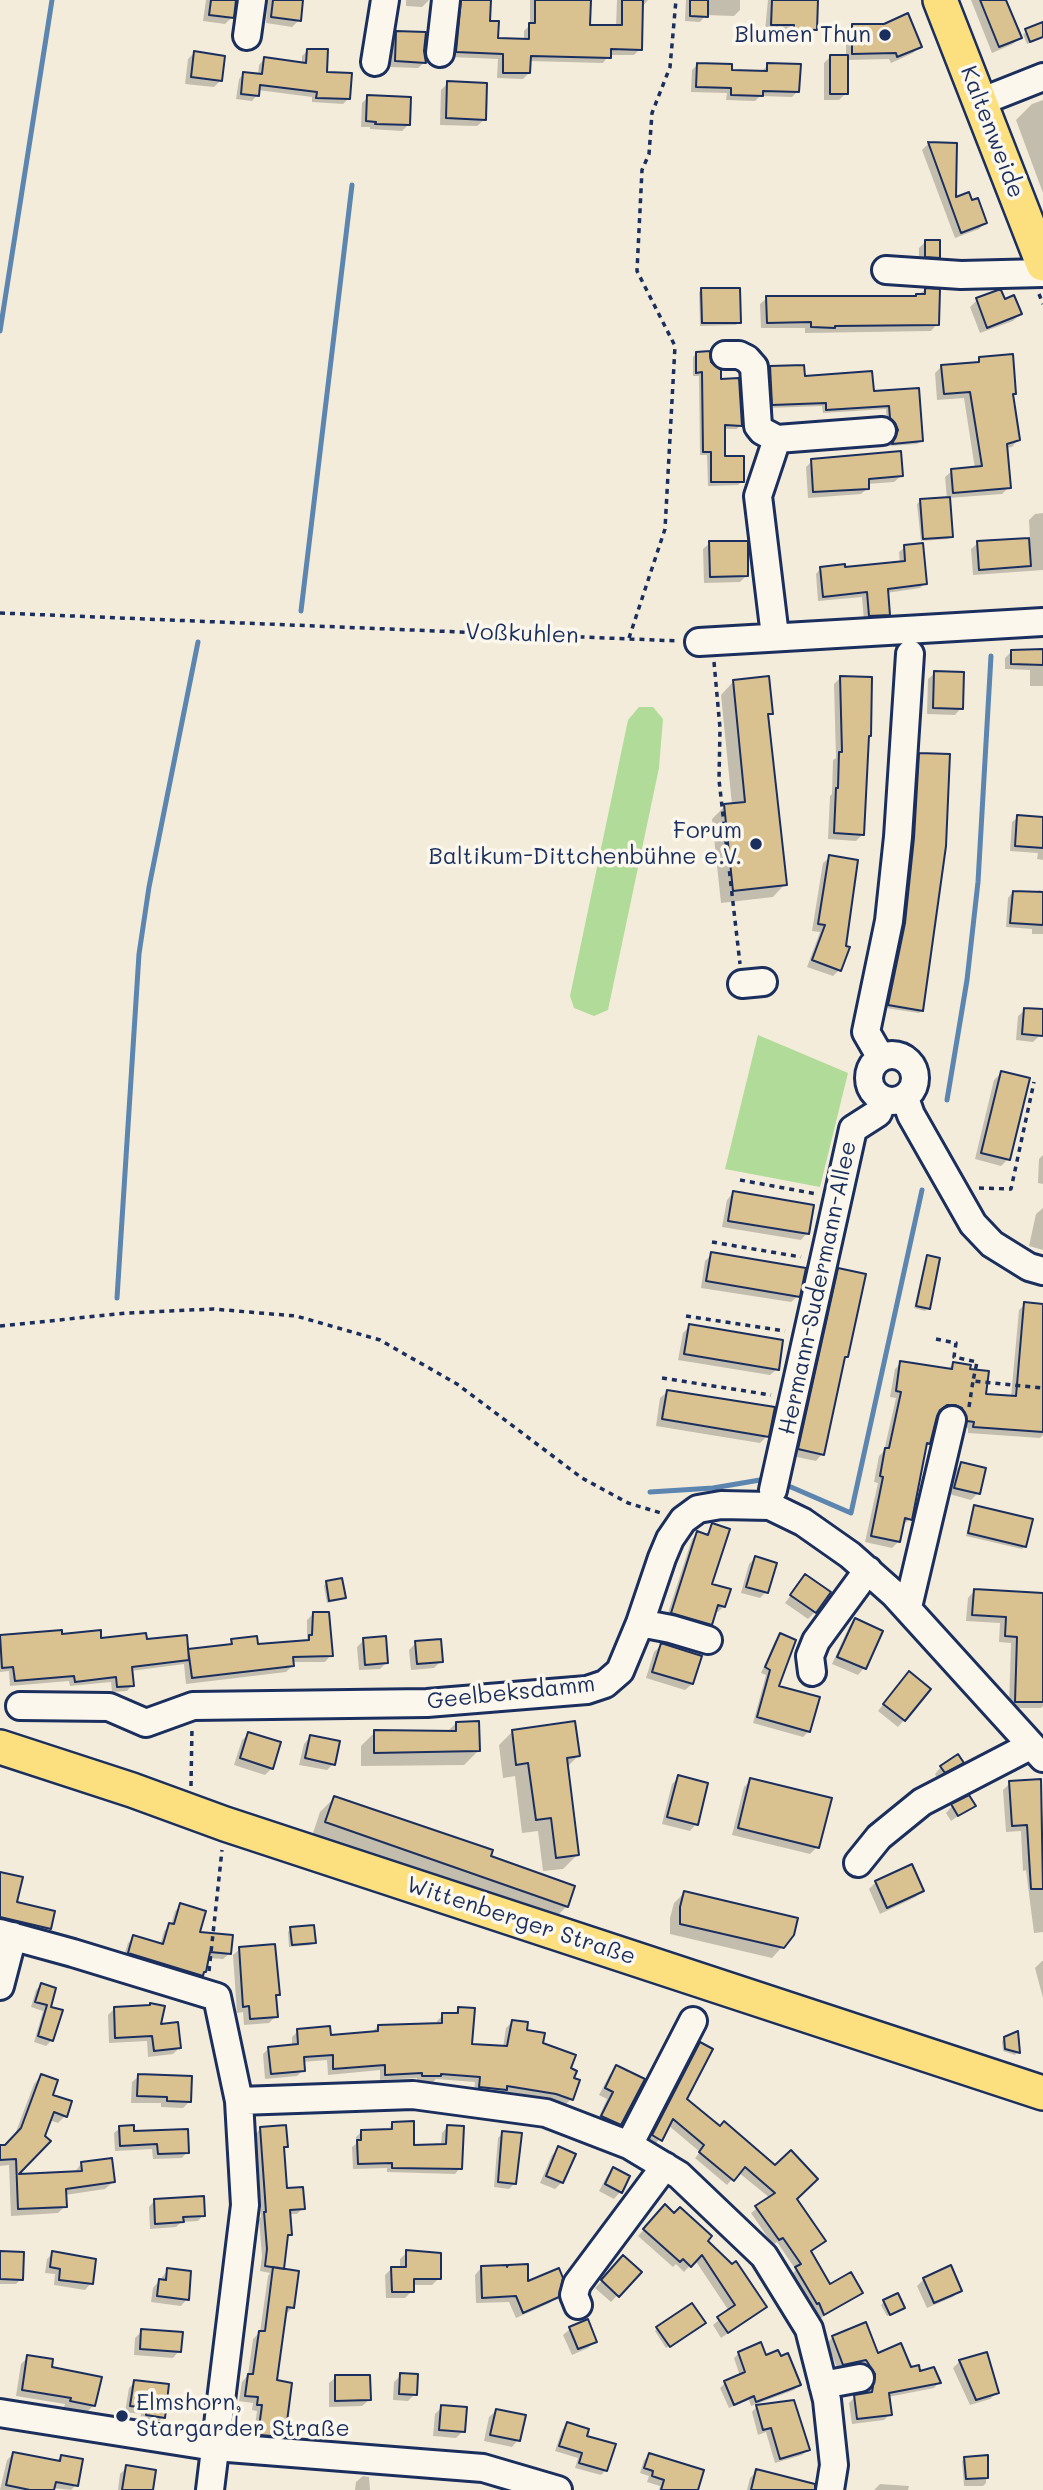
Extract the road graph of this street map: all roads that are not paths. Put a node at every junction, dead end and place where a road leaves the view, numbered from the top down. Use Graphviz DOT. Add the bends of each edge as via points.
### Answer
graph roads {
  1 [pos="252,0"];
  2 [pos="385,0"];
  3 [pos="446,0"];
  4 [pos="940,0"];
  5 [pos="247,36"];
  6 [pos="440,52"];
  7 [pos="375,62"];
  8 [pos="1043,77"];
  9 [pos="980,102"];
  10 [pos="1043,264"];
  11 [pos="886,270"];
  12 [pos="1043,273"];
  13 [pos="725,355"];
  14 [pos="882,431"];
  15 [pos="778,439"];
  16 [pos="1043,622"];
  17 [pos="775,636"];
  18 [pos="706,641"];
  19 [pos="910,654"];
  20 [pos="881,1058"];
  21 [pos="894,1099"];
  22 [pos="1043,1270"];
  23 [pos="961,1414"];
  24 [pos="774,1490"];
  25 [pos="868,1570"];
  26 [pos="908,1607"];
  27 [pos="640,1623"];
  28 [pos="708,1640"];
  29 [pos="813,1672"];
  30 [pos="20,1706"];
  31 [pos="0,1747"];
  32 [pos="1037,1752"];
  33 [pos="858,1863"];
  34 [pos="7,1935"];
  35 [pos="0,1986"];
  36 [pos="693,2021"];
  37 [pos="1036,2088"];
  38 [pos="239,2101"];
  39 [pos="629,2146"];
  40 [pos="665,2166"];
  41 [pos="578,2305"];
  42 [pos="860,2378"];
  43 [pos="823,2385"];
  44 [pos="0,2413"];
  45 [pos="215,2447"];
  46 [pos="211,2490"];
  47 [pos="558,2490"];
  48 [pos="830,2490"];
  1 -- 5 [label="street"];
  2 -- 7 [label="street"];
  3 -- 6 [label="street"];
  4 -- 9 [label="main road, Kaltenweide"];
  8 -- 9 [label="street"];
  9 -- 10 [label="main road, Kaltenweide"];
  11 -- 12 [label="street" via="961,275"];
  13 -- 15 [label="street" via="739,355 754,367 758,426"];
  14 -- 15 [label="street"];
  15 -- 17 [label="street" via="758,496"];
  16 -- 17 [label="street"];
  17 -- 18 [label="street"];
  19 -- 20 [label="street" via="889,921 866,1032"];
  20 -- 21 [label="street" via="870,1069 869,1084 872,1091"];
  20 -- 21 [label="street" via="895,1055 912,1066 914,1087"];
  21 -- 22 [label="street" via="911,1115 973,1224 992,1244 1029,1267"];
  21 -- 24 [label="street, Hermann-Sudermann-Allee" via="853,1129"];
  23 -- 26 [label="street"];
  25 -- 26 [label="street"];
  25 -- 27 [label="street, Geelbeksdamm" via="803,1522 770,1506 721,1505 698,1510 683,1520 670,1539"];
  25 -- 29 [label="street" via="816,1641 810,1656"];
  26 -- 32 [label="street"];
  27 -- 28 [label="street"];
  27 -- 30 [label="street, Geelbeksdamm" via="620,1671 605,1684 587,1690 427,1703 193,1706 146,1723 109,1707"];
  31 -- 37 [label="main road, Wittenberger Straße"];
  32 -- 33 [label="street" via="922,1802 879,1837"];
  34 -- 35 [label="street"];
  34 -- 38 [label="street" via="212,1996"];
  36 -- 39 [label="street"];
  38 -- 39 [label="street" via="413,2095 546,2113"];
  38 -- 45 [label="street" via="245,2205"];
  39 -- 40 [label="street"];
  40 -- 41 [label="street" via="576,2284 573,2295"];
  40 -- 43 [label="street" via="764,2256 808,2329"];
  42 -- 43 [label="street"];
  43 -- 48 [label="street" via="834,2465"];
  44 -- 45 [label="street"];
  45 -- 46 [label="street"];
  45 -- 47 [label="street" via="483,2468"];
}
